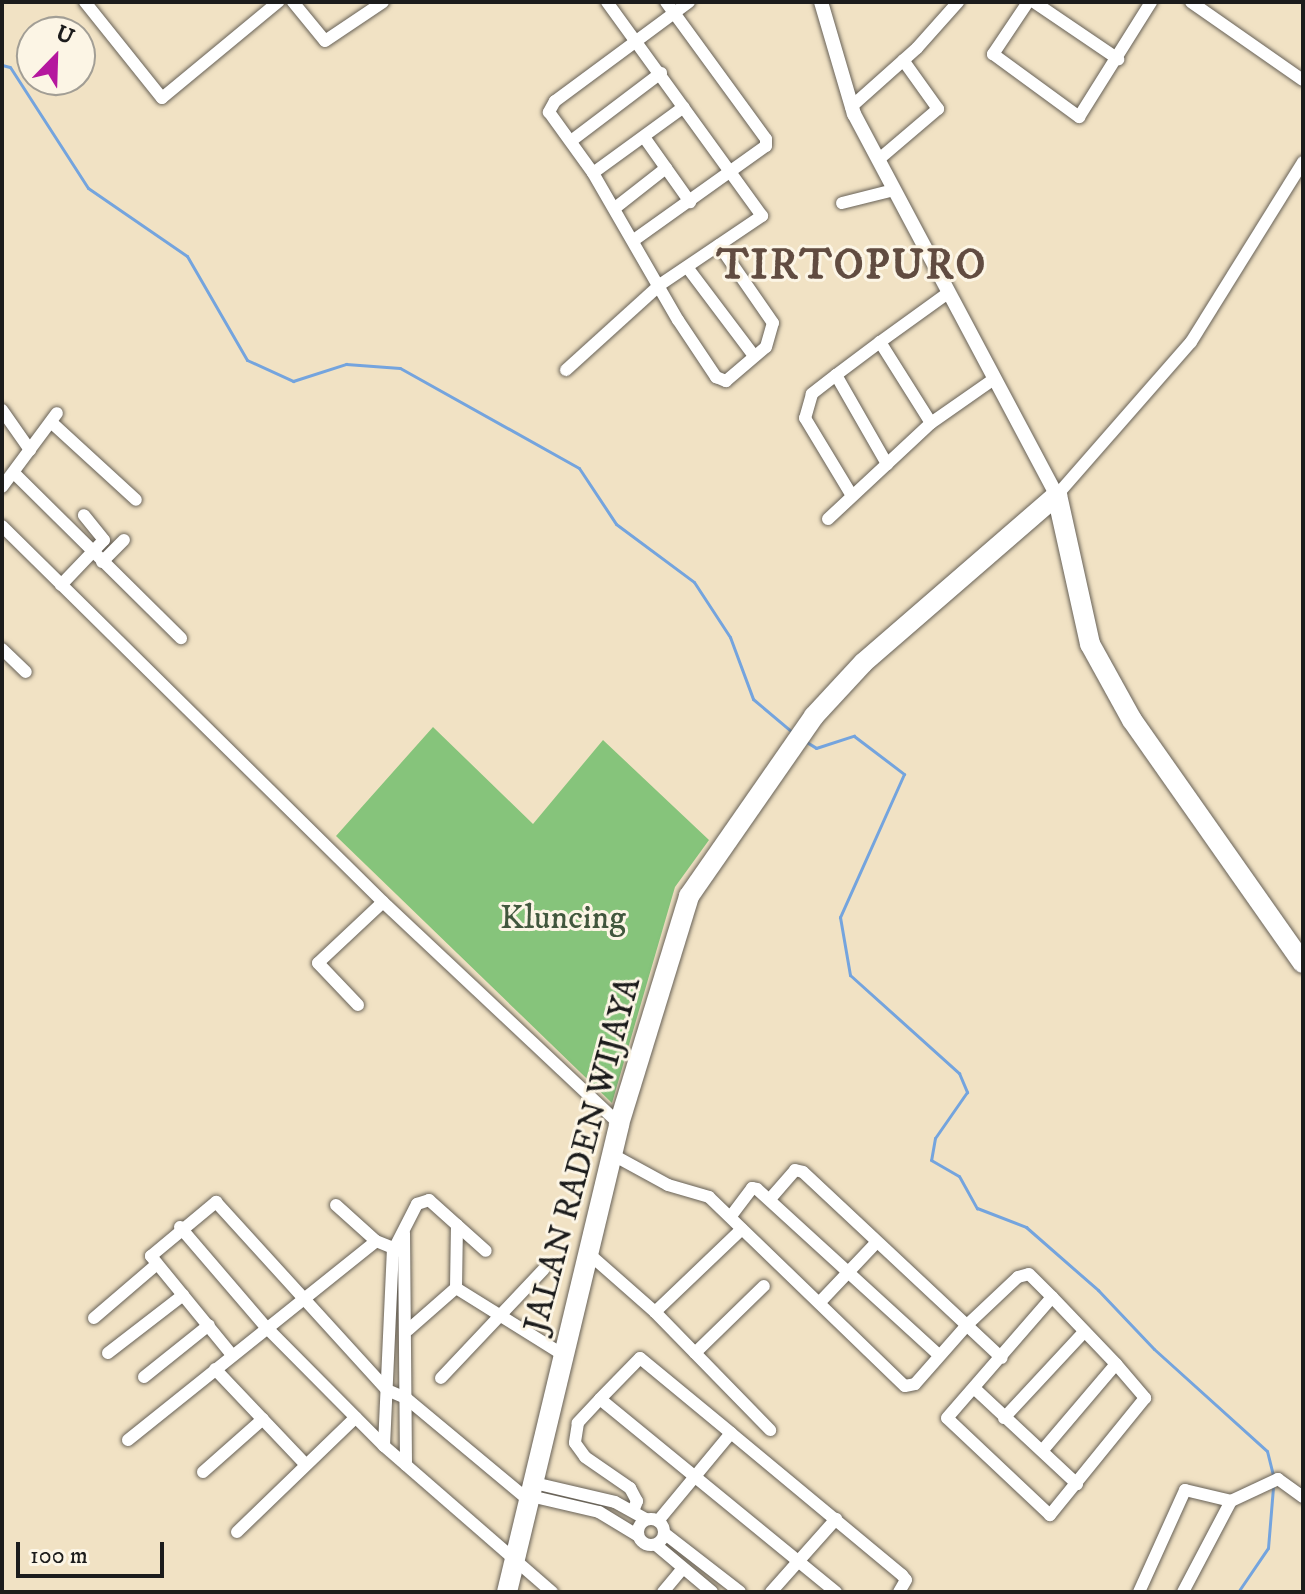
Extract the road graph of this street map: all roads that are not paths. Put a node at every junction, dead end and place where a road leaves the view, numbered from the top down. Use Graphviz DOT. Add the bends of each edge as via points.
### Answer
graph roads {
  1 [pos="85,2"];
  2 [pos="278,2"];
  3 [pos="293,2"];
  4 [pos="383,2"];
  5 [pos="607,2"];
  6 [pos="689,2"];
  7 [pos="821,2"];
  8 [pos="958,2"];
  9 [pos="1151,2"];
  10 [pos="1191,2"];
  11 [pos="1026,3"];
  12 [pos="670,7"];
  13 [pos="637,41"];
  14 [pos="1118,59"];
  15 [pos="903,60"];
  16 [pos="661,73"];
  17 [pos="1303,80"];
  18 [pos="684,107"];
  19 [pos="851,107"];
  20 [pos="644,137"];
  21 [pos="571,141"];
  22 [pos="878,160"];
  23 [pos="1303,162"];
  24 [pos="666,168"];
  25 [pos="593,173"];
  26 [pos="734,173"];
  27 [pos="894,190"];
  28 [pos="690,202"];
  29 [pos="842,203"];
  30 [pos="615,208"];
  31 [pos="634,240"];
  32 [pos="719,245"];
  33 [pos="687,267"];
  34 [pos="661,284"];
  35 [pos="948,293"];
  36 [pos="880,342"];
  37 [pos="754,356"];
  38 [pos="566,370"];
  39 [pos="836,375"];
  40 [pos="994,379"];
  41 [pos="2,410"];
  42 [pos="931,423"];
  43 [pos="30,450"];
  44 [pos="887,464"];
  45 [pos="14,473"];
  46 [pos="2,487"];
  47 [pos="1057,495"];
  48 [pos="852,496"];
  49 [pos="136,500"];
  50 [pos="84,515"];
  51 [pos="828,519"];
  52 [pos="2,526"];
  53 [pos="124,540"];
  54 [pos="97,557"];
  55 [pos="61,585"];
  56 [pos="181,638"];
  57 [pos="2,649"];
  58 [pos="26,672"];
  59 [pos="383,902"];
  60 [pos="1303,963"];
  61 [pos="358,1005"];
  62 [pos="619,1124"];
  63 [pos="615,1156"];
  64 [pos="770,1199"];
  65 [pos="336,1205"];
  66 [pos="731,1216"];
  67 [pos="457,1225"];
  68 [pos="180,1227"];
  69 [pos="742,1229"];
  70 [pos="404,1233"];
  71 [pos="376,1241"];
  72 [pos="876,1243"];
  73 [pos="393,1251"];
  74 [pos="486,1251"];
  75 [pos="408,1252"];
  76 [pos="588,1253"];
  77 [pos="157,1264"];
  78 [pos="543,1270"];
  79 [pos="849,1274"];
  80 [pos="764,1286"];
  81 [pos="456,1288"];
  82 [pos="183,1295"];
  83 [pos="1052,1297"];
  84 [pos="305,1299"];
  85 [pos="820,1302"];
  86 [pos="655,1312"];
  87 [pos="499,1316"];
  88 [pos="94,1318"];
  89 [pos="209,1325"];
  90 [pos="967,1325"];
  91 [pos="265,1326"];
  92 [pos="408,1330"];
  93 [pos="1084,1332"];
  94 [pos="108,1353"];
  95 [pos="695,1353"];
  96 [pos="562,1354"];
  97 [pos="232,1355"];
  98 [pos="939,1355"];
  99 [pos="1002,1358"];
  100 [pos="1116,1364"];
  101 [pos="215,1369"];
  102 [pos="144,1377"];
  103 [pos="441,1378"];
  104 [pos="974,1388"];
  105 [pos="387,1390"];
  106 [pos="406,1398"];
  107 [pos="600,1399"];
  108 [pos="356,1417"];
  109 [pos="1004,1418"];
  110 [pos="263,1419"];
  111 [pos="770,1430"];
  112 [pos="731,1433"];
  113 [pos="128,1440"];
  114 [pos="384,1446"];
  115 [pos="1042,1451"];
  116 [pos="306,1465"];
  117 [pos="406,1465"];
  118 [pos="203,1472"];
  119 [pos="695,1477"];
  120 [pos="1077,1484"];
  121 [pos="527,1492"];
  122 [pos="1303,1497"];
  123 [pos="585,1501"];
  124 [pos="1231,1501"];
  125 [pos="634,1509"];
  126 [pos="836,1519"];
  127 [pos="652,1520"];
  128 [pos="237,1532"];
  129 [pos="664,1533"];
  130 [pos="637,1535"];
  131 [pos="656,1545"];
  132 [pos="512,1561"];
  133 [pos="799,1561"];
  134 [pos="683,1568"];
  135 [pos="507,1592"];
  136 [pos="552,1592"];
  137 [pos="663,1592"];
  138 [pos="712,1592"];
  139 [pos="740,1592"];
  140 [pos="771,1592"];
  141 [pos="836,1592"];
  142 [pos="899,1592"];
  143 [pos="1139,1592"];
  144 [pos="1183,1592"];
  1 -- 2 [label="street" via="162,98"];
  3 -- 4 [label="street" via="325,41"];
  5 -- 13 [label="street"];
  6 -- 12 [label="street"];
  7 -- 19 [label="street"];
  8 -- 15 [label="street"];
  9 -- 14 [label="street"];
  10 -- 17 [label="street"];
  11 -- 14 [label="street"];
  11 -- 14 [label="street" via="994,50 996,60 1074,115 1087,112"];
  12 -- 13 [label="street"];
  12 -- 26 [label="street" via="766,139 764,151"];
  13 -- 16 [label="street"];
  13 -- 21 [label="street" via="552,104 551,117"];
  15 -- 19 [label="street"];
  15 -- 22 [label="street" via="938,109"];
  16 -- 18 [label="street"];
  16 -- 21 [label="street"];
  18 -- 20 [label="street"];
  18 -- 26 [label="street"];
  19 -- 22 [label="street"];
  20 -- 24 [label="street"];
  20 -- 25 [label="street"];
  21 -- 25 [label="street"];
  22 -- 27 [label="street"];
  23 -- 47 [label="street" via="1191,342"];
  24 -- 28 [label="street"];
  24 -- 30 [label="street"];
  25 -- 30 [label="street"];
  26 -- 28 [label="street"];
  26 -- 32 [label="street" via="762,216"];
  27 -- 29 [label="street"];
  27 -- 35 [label="street"];
  28 -- 31 [label="street"];
  30 -- 31 [label="street"];
  31 -- 34 [label="street"];
  32 -- 33 [label="street"];
  32 -- 37 [label="street" via="771,315 770,339"];
  33 -- 34 [label="street"];
  33 -- 37 [label="street"];
  34 -- 37 [label="street" via="718,379 730,381"];
  34 -- 38 [label="street"];
  35 -- 36 [label="street"];
  35 -- 40 [label="street"];
  36 -- 39 [label="street"];
  36 -- 42 [label="street"];
  39 -- 44 [label="street"];
  39 -- 48 [label="street" via="812,394 805,418"];
  40 -- 42 [label="street"];
  40 -- 47 [label="street"];
  41 -- 43 [label="street"];
  42 -- 44 [label="street"];
  43 -- 45 [label="street"];
  43 -- 49 [label="street" via="54,418"];
  44 -- 48 [label="street"];
  45 -- 46 [label="street"];
  45 -- 54 [label="street"];
  47 -- 60 [label="highway" via="1090,644 1132,720"];
  47 -- 62 [label="highway, JALAN RADEN WIJAYA" via="863,663 802,733 689,896"];
  48 -- 51 [label="street"];
  50 -- 54 [label="street" via="104,537"];
  52 -- 55 [label="street"];
  53 -- 54 [label="street"];
  54 -- 55 [label="street"];
  54 -- 56 [label="street"];
  55 -- 59 [label="street"];
  57 -- 58 [label="street"];
  59 -- 61 [label="street" via="318,963"];
  59 -- 62 [label="street"];
  62 -- 63 [label="highway, JALAN RADEN WIJAYA"];
  63 -- 66 [label="street" via="668,1185 709,1197"];
  63 -- 76 [label="highway, JALAN RADEN WIJAYA"];
  64 -- 66 [label="street" via="752,1188"];
  64 -- 72 [label="street" via="795,1170 803,1172"];
  64 -- 79 [label="street"];
  65 -- 71 [label="street"];
  66 -- 69 [label="street"];
  67 -- 70 [label="street" via="423,1198"];
  67 -- 74 [label="street"];
  67 -- 81 [label="street"];
  68 -- 77 [label="street" via="153,1252"];
  68 -- 84 [label="street" via="220,1202"];
  68 -- 91 [label="street"];
  69 -- 85 [label="street"];
  69 -- 86 [label="street"];
  70 -- 73 [label="street"];
  70 -- 75 [label="street"];
  71 -- 73 [label="street"];
  71 -- 84 [label="street"];
  72 -- 79 [label="street"];
  72 -- 90 [label="street"];
  73 -- 75 [label="street"];
  73 -- 105 [label="street"];
  75 -- 92 [label="street"];
  76 -- 86 [label="street"];
  76 -- 96 [label="highway, JALAN RADEN WIJAYA"];
  77 -- 82 [label="street"];
  77 -- 88 [label="street"];
  78 -- 87 [label="street"];
  79 -- 85 [label="street"];
  79 -- 98 [label="street"];
  80 -- 95 [label="street"];
  81 -- 87 [label="street"];
  81 -- 92 [label="street"];
  82 -- 89 [label="street"];
  82 -- 94 [label="street"];
  83 -- 90 [label="street" via="1024,1274"];
  83 -- 93 [label="street"];
  83 -- 99 [label="street"];
  84 -- 91 [label="street"];
  84 -- 105 [label="street"];
  85 -- 98 [label="street" via="905,1386 915,1384"];
  86 -- 95 [label="street"];
  87 -- 96 [label="street"];
  87 -- 103 [label="street"];
  89 -- 97 [label="street"];
  89 -- 102 [label="street"];
  90 -- 98 [label="street"];
  90 -- 99 [label="street"];
  91 -- 97 [label="street"];
  91 -- 108 [label="street"];
  92 -- 106 [label="street"];
  93 -- 100 [label="street"];
  93 -- 109 [label="street"];
  95 -- 111 [label="street"];
  96 -- 121 [label="highway, JALAN RADEN WIJAYA"];
  97 -- 101 [label="street"];
  99 -- 104 [label="street"];
  100 -- 115 [label="street"];
  100 -- 120 [label="street" via="1145,1401"];
  101 -- 110 [label="street"];
  101 -- 113 [label="street"];
  104 -- 109 [label="street"];
  104 -- 120 [label="street" via="948,1413 950,1423 1050,1515"];
  105 -- 106 [label="street"];
  105 -- 114 [label="street"];
  106 -- 117 [label="street"];
  106 -- 121 [label="street"];
  107 -- 112 [label="street" via="640,1358"];
  107 -- 119 [label="street"];
  107 -- 125 [label="street" via="578,1423 575,1443 585,1457 630,1488 637,1501"];
  108 -- 114 [label="street"];
  108 -- 116 [label="street"];
  109 -- 115 [label="street"];
  110 -- 116 [label="street"];
  110 -- 118 [label="street"];
  112 -- 119 [label="street"];
  112 -- 126 [label="street"];
  114 -- 117 [label="street"];
  115 -- 120 [label="street"];
  116 -- 128 [label="street"];
  117 -- 132 [label="street"];
  119 -- 127 [label="street"];
  119 -- 133 [label="street"];
  121 -- 123 [label="street"];
  121 -- 132 [label="highway, JALAN RADEN WIJAYA"];
  122 -- 124 [label="street" via="1275,1479"];
  123 -- 125 [label="street"];
  123 -- 130 [label="street"];
  124 -- 143 [label="street" via="1185,1490"];
  124 -- 144 [label="street"];
  125 -- 127 [label="street"];
  126 -- 133 [label="street"];
  126 -- 142 [label="street" via="902,1575 906,1580"];
  127 -- 129 [label="street"];
  127 -- 130 [label="street"];
  129 -- 131 [label="street"];
  129 -- 139 [label="street"];
  130 -- 131 [label="street" via="644,1544"];
  131 -- 134 [label="street"];
  132 -- 135 [label="highway, JALAN RADEN WIJAYA"];
  132 -- 136 [label="street"];
  133 -- 140 [label="street"];
  133 -- 141 [label="street"];
  134 -- 137 [label="street"];
  134 -- 138 [label="street"];
}
